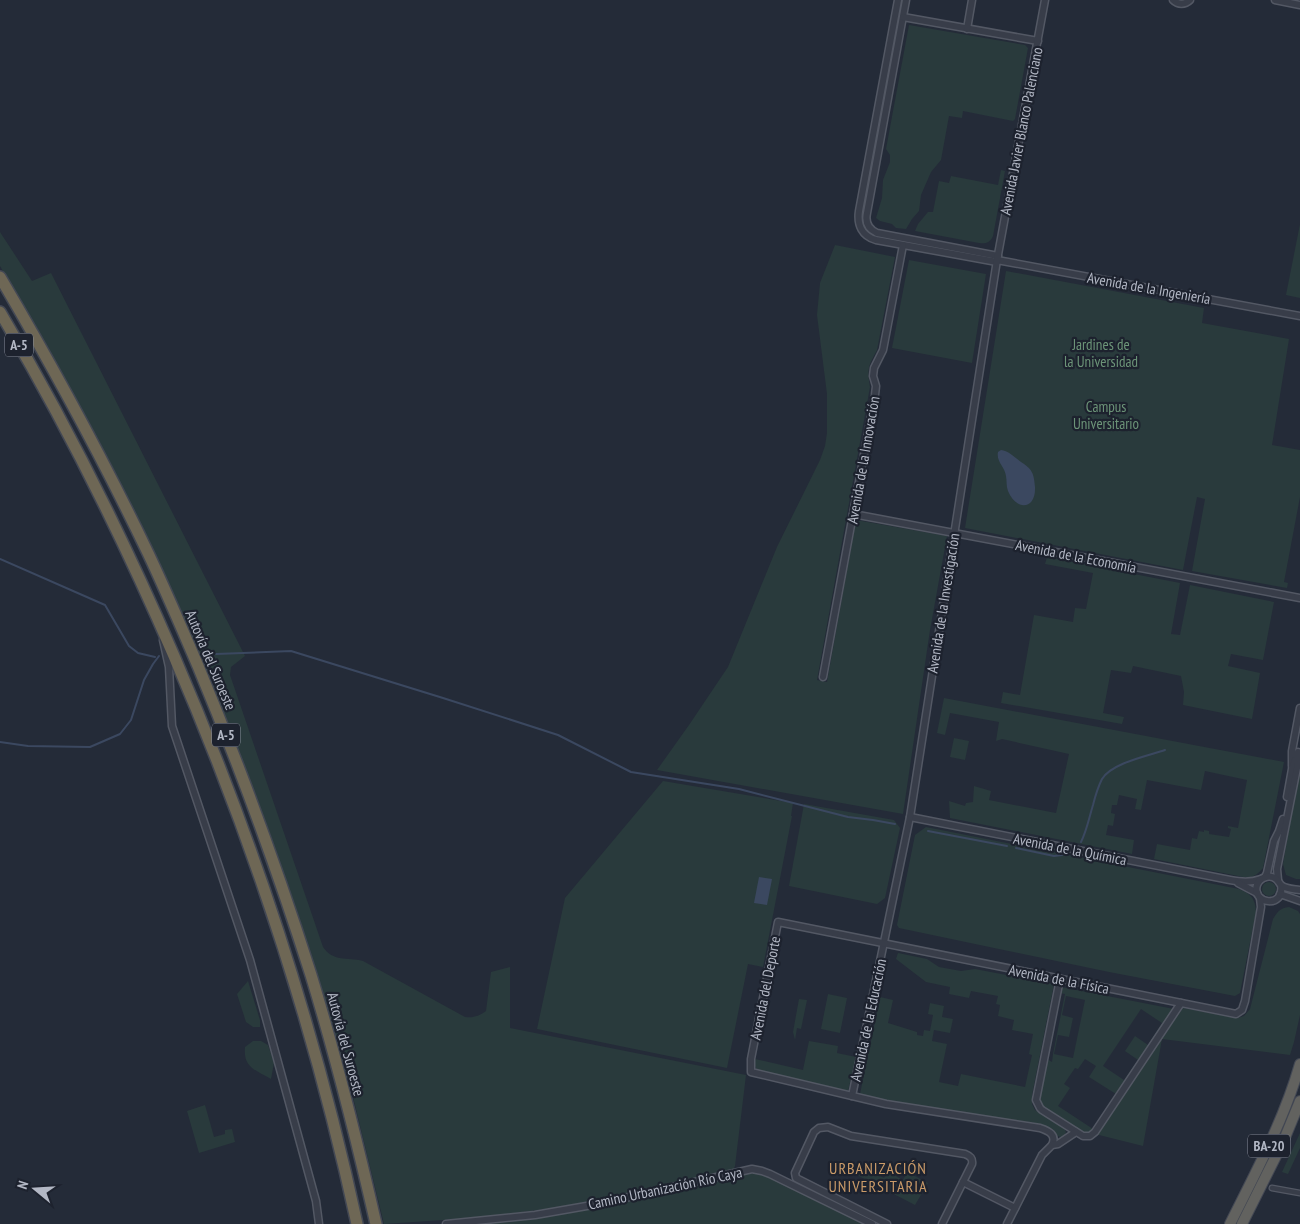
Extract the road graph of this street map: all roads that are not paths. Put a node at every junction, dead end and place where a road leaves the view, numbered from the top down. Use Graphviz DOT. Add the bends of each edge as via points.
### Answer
graph roads {
  1 [pos="898,0"];
  2 [pos="906,0"];
  3 [pos="972,0"];
  4 [pos="1046,0"];
  5 [pos="1173,0"];
  6 [pos="1190,0"];
  7 [pos="1276,0"];
  8 [pos="1300,4"];
  9 [pos="903,17"];
  10 [pos="967,29"];
  11 [pos="1038,41"];
  12 [pos="903,245"];
  13 [pos="997,259"];
  14 [pos="0,277"];
  15 [pos="0,312"];
  16 [pos="1300,316"];
  17 [pos="853,514"];
  18 [pos="954,533"];
  19 [pos="1300,598"];
  20 [pos="157,617"];
  21 [pos="823,677"];
  22 [pos="1300,708"];
  23 [pos="1295,735"];
  24 [pos="1299,756"];
  25 [pos="1292,769"];
  26 [pos="910,817"];
  27 [pos="1263,878"];
  28 [pos="1230,880"];
  29 [pos="1280,883"];
  30 [pos="1300,890"];
  31 [pos="1280,894"];
  32 [pos="1259,895"];
  33 [pos="1300,901"];
  34 [pos="884,944"];
  35 [pos="1060,979"];
  36 [pos="1181,1003"];
  37 [pos="1300,1064"];
  38 [pos="852,1096"];
  39 [pos="1300,1101"];
  40 [pos="1076,1132"];
  41 [pos="1052,1145"];
  42 [pos="963,1182"];
  43 [pos="1272,1188"];
  44 [pos="1300,1193"];
  45 [pos="1015,1208"];
  46 [pos="319,1224"];
  47 [pos="357,1224"];
  48 [pos="376,1224"];
  49 [pos="446,1224"];
  50 [pos="872,1224"];
  51 [pos="888,1224"];
  52 [pos="942,1224"];
  53 [pos="1007,1224"];
  54 [pos="1230,1224"];
  55 [pos="1242,1224"];
  1 -- 12 [label="street" via="858,216 860,227 867,236"];
  2 -- 9 [label="street"];
  3 -- 10 [label="street"];
  4 -- 11 [label="street, Avenida Javier Blanco Palenciano"];
  5 -- 6 [label="street" via="1181,4"];
  7 -- 8 [label="street"];
  9 -- 10 [label="street"];
  9 -- 13 [label="street" via="866,218 868,225 877,233"];
  10 -- 11 [label="street"];
  11 -- 13 [label="street, Avenida Javier Blanco Palenciano"];
  12 -- 13 [label="street"];
  12 -- 17 [label="street, Avenida de la Innovación" via="883,350 874,368 875,395"];
  13 -- 16 [label="street, Avenida de la Ingeniería"];
  13 -- 18 [label="street, Avenida de la Investigación"];
  14 -- 48 [label="highway, Autovía del Suroeste / A-5" via="57,375 116,489 171,604 216,710 268,847 312,977"];
  15 -- 20 [label="highway, A-5" via="75,446"];
  17 -- 18 [label="street, Avenida de la Economía"];
  17 -- 21 [label="street, Avenida de la Innovación"];
  18 -- 19 [label="street, Avenida de la Economía"];
  18 -- 26 [label="street, Avenida de la Investigación"];
  20 -- 46 [label="street" via="169,667 172,726 240,928 316,1201"];
  20 -- 47 [label="highway, A-5" via="222,772 272,911 322,1077"];
  22 -- 23 [label="street"];
  23 -- 24 [label="street"];
  23 -- 25 [label="street"];
  24 -- 25 [label="street"];
  24 -- 29 [label="street" via="1277,869"];
  25 -- 27 [label="street" via="1282,820"];
  26 -- 28 [label="street, Avenida de la Química"];
  26 -- 34 [label="street, Avenida de la Investigación"];
  27 -- 28 [label="street, Avenida de la Química" via="1253,882"];
  27 -- 29 [label="street" via="1270,876"];
  27 -- 32 [label="street" via="1257,885"];
  28 -- 32 [label="street, Avenida de la Química"];
  29 -- 30 [label="street"];
  29 -- 31 [label="street"];
  31 -- 32 [label="street" via="1273,901 1266,901"];
  31 -- 33 [label="street"];
  32 -- 36 [label="street, Avenida de la Física" via="1262,907 1240,1012 1234,1014"];
  34 -- 35 [label="street, Avenida de la Física"];
  34 -- 38 [label="street, Avenida de la Educación"];
  34 -- 38 [label="street, Avenida del Deporte" via="778,922 751,1072"];
  35 -- 36 [label="street, Avenida de la Física"];
  35 -- 40 [label="street" via="1036,1100 1042,1110"];
  36 -- 40 [label="street" via="1095,1132 1087,1137"];
  37 -- 54 [label="highway, BA-20" via="1274,1136"];
  38 -- 41 [label="street" via="1040,1128 1052,1134"];
  39 -- 55 [label="highway, BA-20"];
  40 -- 41 [label="street"];
  41 -- 45 [label="street" via="1038,1159"];
  42 -- 45 [label="street"];
  42 -- 51 [label="street" via="972,1162 967,1155 851,1136 823,1126 817,1129 795,1173 796,1178"];
  42 -- 52 [label="street"];
  43 -- 44 [label="street"];
  45 -- 53 [label="street"];
  49 -- 50 [label="street, Camino Urbanización Río Caya" via="535,1215 598,1204 752,1170 766,1172"];
}
